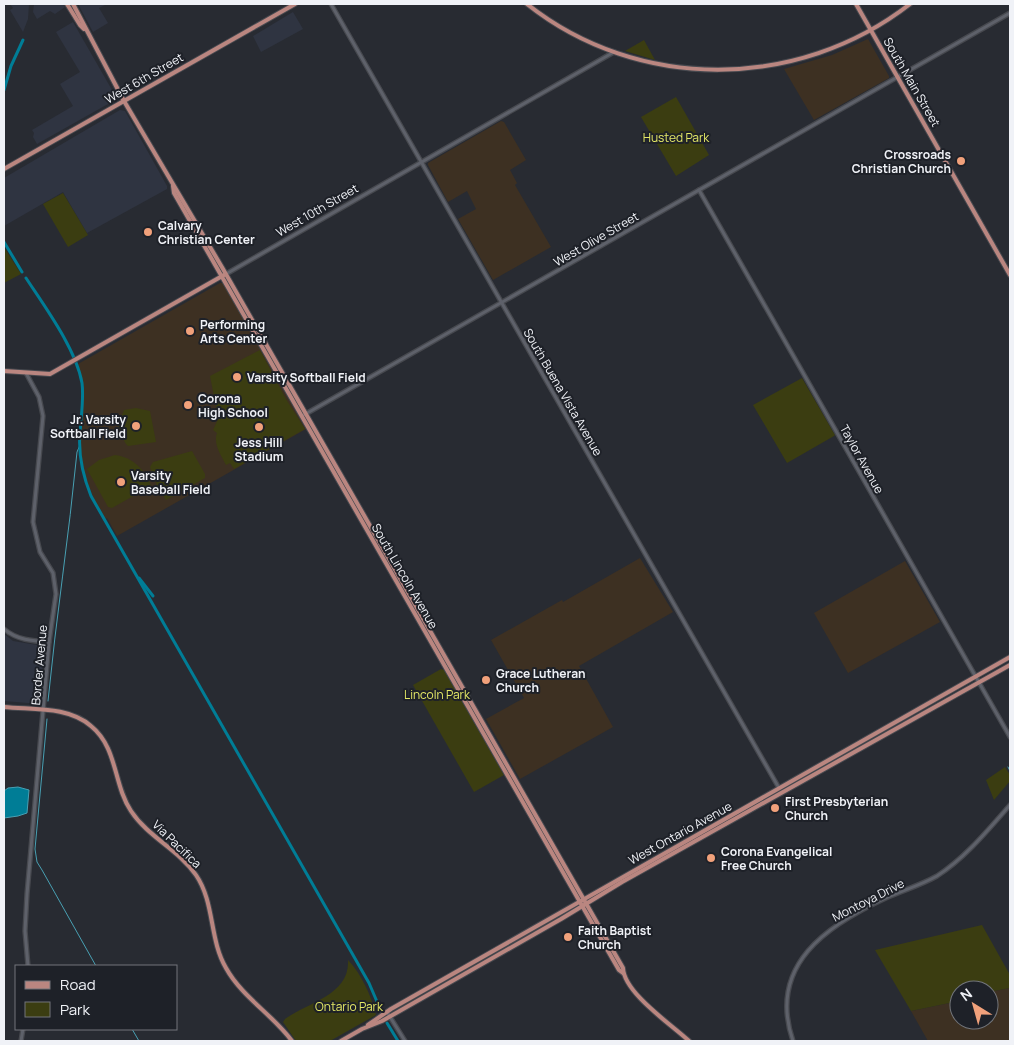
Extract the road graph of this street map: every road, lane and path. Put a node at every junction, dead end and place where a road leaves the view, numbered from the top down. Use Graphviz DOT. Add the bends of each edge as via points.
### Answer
graph roads {
  1 [pos="67,4"];
  2 [pos="73,4"];
  3 [pos="295,4"];
  4 [pos="331,4"];
  5 [pos="527,4"];
  6 [pos="856,4"];
  7 [pos="910,4"];
  8 [pos="1010,13"];
  9 [pos="871,30"];
  10 [pos="86,31"];
  11 [pos="614,52"];
  12 [pos="898,77"];
  13 [pos="124,101"];
  14 [pos="422,162"];
  15 [pos="4,169"];
  16 [pos="699,190"];
  17 [pos="224,275"];
  18 [pos="1010,275"];
  19 [pos="502,303"];
  20 [pos="4,371"];
  21 [pos="26,373"];
  22 [pos="304,415"];
  23 [pos="4,629"];
  24 [pos="49,642"];
  25 [pos="1010,657"];
  26 [pos="1010,664"];
  27 [pos="976,676"];
  28 [pos="979,681"];
  29 [pos="4,707"];
  30 [pos="44,710"];
  31 [pos="1010,737"];
  32 [pos="779,788"];
  33 [pos="1010,805"];
  34 [pos="582,900"];
  35 [pos="584,905"];
  36 [pos="28,965"];
  37 [pos="388,1012"];
  38 [pos="390,1016"];
  39 [pos="362,1029"];
  40 [pos="292,1041"];
  41 [pos="341,1041"];
  42 [pos="405,1041"];
  43 [pos="689,1041"];
  44 [pos="793,1041"];
  1 -- 10 [label="main road, South Lincoln Avenue"];
  2 -- 10 [label="main road, South Lincoln Avenue"];
  3 -- 13 [label="main road, West 6th Street"];
  4 -- 14 [label="street, South Buena Vista Avenue"];
  5 -- 11 [label="main road" via="566,30"];
  6 -- 9 [label="main road, South Main Street"];
  7 -- 9 [label="main road"];
  8 -- 12 [label="street, West Olive Street"];
  9 -- 11 [label="main road" via="808,57 742,70 683,68"];
  9 -- 12 [label="main road, South Main Street"];
  10 -- 13 [label="main road, South Lincoln Avenue"];
  11 -- 14 [label="street, West 10th Street"];
  12 -- 16 [label="street, West Olive Street"];
  12 -- 18 [label="main road, South Main Street"];
  13 -- 15 [label="main road, West 6th Street"];
  13 -- 17 [label="main road, South Lincoln Avenue"];
  14 -- 17 [label="street, West 10th Street"];
  14 -- 19 [label="street, South Buena Vista Avenue"];
  16 -- 19 [label="street, West Olive Street"];
  16 -- 27 [label="street, Taylor Avenue"];
  17 -- 21 [label="main road, West 10th Street" via="50,374"];
  17 -- 22 [label="main road, South Lincoln Avenue"];
  19 -- 22 [label="street, West Olive Street"];
  19 -- 32 [label="street, South Buena Vista Avenue"];
  20 -- 21 [label="main road, West 10th Street"];
  21 -- 24 [label="street, Border Avenue" via="39,397 43,416 34,522 37,544 55,583"];
  22 -- 34 [label="main road, South Lincoln Avenue"];
  23 -- 24 [label="street" via="20,638"];
  24 -- 30 [label="street, Border Avenue"];
  25 -- 27 [label="main road, West Ontario Avenue"];
  26 -- 28 [label="main road, West Ontario Avenue"];
  27 -- 28 [label="street, Taylor Avenue"];
  27 -- 32 [label="main road, West Ontario Avenue"];
  28 -- 31 [label="street, Taylor Avenue"];
  28 -- 35 [label="main road, West Ontario Avenue"];
  29 -- 30 [label="main road, Via Pacifica"];
  30 -- 36 [label="street, Border Avenue" via="24,931"];
  30 -- 40 [label="main road, Via Pacifica" via="75,716 92,726 104,740 130,810 187,864 200,882 209,904 216,945 226,969"];
  32 -- 34 [label="main road, West Ontario Avenue"];
  33 -- 44 [label="street, Montoya Drive" via="953,865 863,910 835,926 812,945 800,961 788,988 786,1009"];
  34 -- 35 [label="main road, South Lincoln Avenue"];
  34 -- 37 [label="main road, West Ontario Avenue"];
  35 -- 38 [label="main road, West Ontario Avenue"];
  35 -- 43 [label="main road, South Lincoln Avenue" via="632,987 653,1011"];
  37 -- 38 [label="street"];
  37 -- 39 [label="main road, West Ontario Avenue"];
  38 -- 39 [label="main road, West Ontario Avenue"];
  38 -- 42 [label="street"];
  39 -- 41 [label="main road, West Ontario Avenue"];
}
